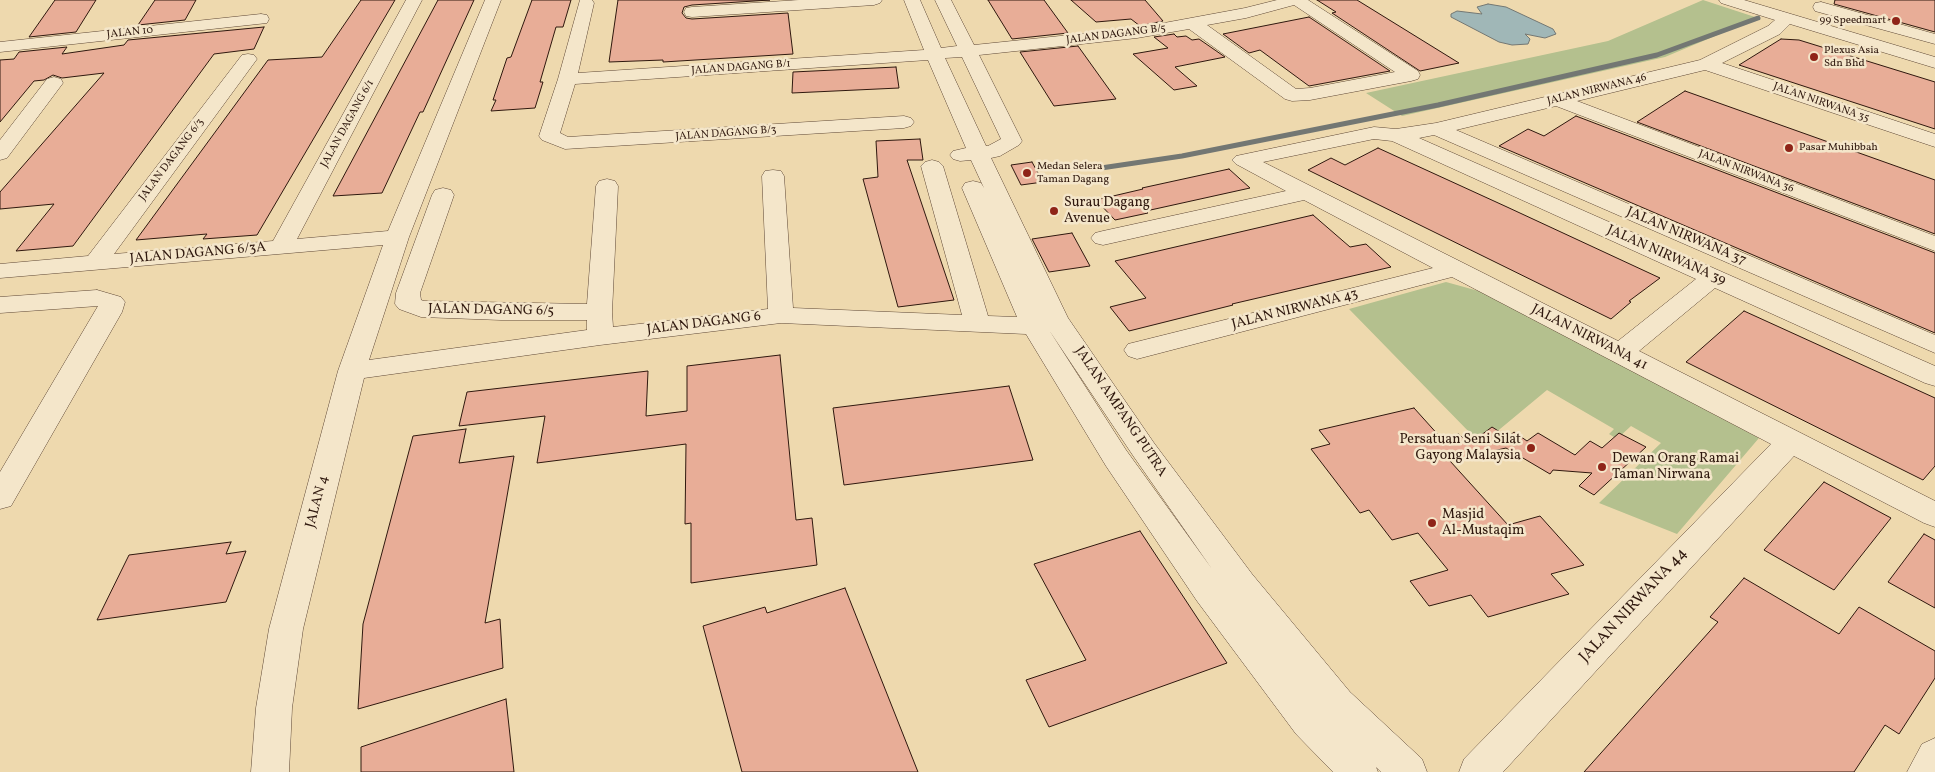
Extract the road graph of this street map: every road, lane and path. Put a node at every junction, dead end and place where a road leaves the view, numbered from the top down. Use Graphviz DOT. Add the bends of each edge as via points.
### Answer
graph roads {
  1 [pos="414,0"];
  2 [pos="493,0"];
  3 [pos="874,0"];
  4 [pos="912,0"];
  5 [pos="943,0"];
  6 [pos="1296,0"];
  7 [pos="1727,0"];
  8 [pos="1758,0"];
  9 [pos="1837,0"];
  10 [pos="586,3"];
  11 [pos="1821,7"];
  12 [pos="692,12"];
  13 [pos="260,19"];
  14 [pos="1788,21"];
  15 [pos="1194,24"];
  16 [pos="908,37"];
  17 [pos="1935,39"];
  18 [pos="0,47"];
  19 [pos="967,51"];
  20 [pos="1935,52"];
  21 [pos="924,55"];
  22 [pos="248,59"];
  23 [pos="1935,63"];
  24 [pos="1706,64"];
  25 [pos="567,79"];
  26 [pos="1935,79"];
  27 [pos="54,83"];
  28 [pos="1558,100"];
  29 [pos="904,122"];
  30 [pos="1436,129"];
  31 [pos="1396,136"];
  32 [pos="1935,141"];
  33 [pos="0,154"];
  34 [pos="968,154"];
  35 [pos="932,166"];
  36 [pos="773,176"];
  37 [pos="607,186"];
  38 [pos="1308,193"];
  39 [pos="443,196"];
  40 [pos="397,238"];
  41 [pos="1103,238"];
  42 [pos="1935,244"];
  43 [pos="281,247"];
  44 [pos="96,262"];
  45 [pos="1451,267"];
  46 [pos="0,270"];
  47 [pos="1713,277"];
  48 [pos="0,305"];
  49 [pos="781,315"];
  50 [pos="1045,323"];
  51 [pos="600,324"];
  52 [pos="977,324"];
  53 [pos="1935,345"];
  54 [pos="1137,350"];
  55 [pos="1620,353"];
  56 [pos="352,371"];
  57 [pos="1935,377"];
  58 [pos="1791,441"];
  59 [pos="0,498"];
  60 [pos="1935,515"];
  61 [pos="270,772"];
  62 [pos="1359,772"];
  63 [pos="1408,772"];
  64 [pos="1478,772"];
  1 -- 43 [label="street, JALAN DAGANG 6/1"];
  2 -- 40 [label="street"];
  3 -- 12 [label="street"];
  4 -- 21 [label="street, JALAN AMPANG PUTRA"];
  5 -- 19 [label="street"];
  6 -- 15 [label="street, JALAN DAGANG B/5"];
  6 -- 15 [label="street" via="1411,75 1292,95"];
  7 -- 14 [label="street"];
  8 -- 14 [label="street"];
  9 -- 11 [label="street, JALAN NIRWANA 46"];
  10 -- 25 [label="street"];
  11 -- 14 [label="street, JALAN NIRWANA 46"];
  11 -- 17 [label="street"];
  13 -- 18 [label="street, JALAN 10"];
  14 -- 20 [label="street"];
  14 -- 23 [label="street"];
  14 -- 24 [label="street, JALAN NIRWANA 46"];
  14 -- 26 [label="street"];
  15 -- 19 [label="street, JALAN DAGANG B/5" via="1137,34"];
  16 -- 21 [label="street, JALAN AMPANG PUTRA"];
  19 -- 21 [label="street, JALAN DAGANG B/5"];
  19 -- 34 [label="street" via="1012,141 993,152"];
  21 -- 25 [label="street, JALAN DAGANG B/1"];
  21 -- 34 [label="street, JALAN AMPANG PUTRA"];
  21 -- 34 [label="street, JALAN AMPANG PUTRA" via="925,78"];
  22 -- 44 [label="street, JALAN DAGANG 6/3"];
  24 -- 28 [label="street, JALAN NIRWANA 46"];
  24 -- 32 [label="street, JALAN NIRWANA 35"];
  25 -- 29 [label="street, JALAN DAGANG B/3" via="549,136 565,143"];
  27 -- 33 [label="street"];
  28 -- 30 [label="street, JALAN NIRWANA 46"];
  28 -- 42 [label="street, JALAN NIRWANA 36"];
  30 -- 31 [label="street, JALAN NIRWANA 46"];
  30 -- 53 [label="street, JALAN NIRWANA 37"];
  31 -- 38 [label="street, JALAN NIRWANA 41" via="1374,133 1243,160"];
  31 -- 47 [label="street, JALAN NIRWANA 39"];
  34 -- 50 [label="street, JALAN AMPANG PUTRA"];
  35 -- 52 [label="street"];
  36 -- 49 [label="street"];
  37 -- 51 [label="street"];
  38 -- 41 [label="street"];
  38 -- 45 [label="street, JALAN NIRWANA 41"];
  39 -- 51 [label="street, JALAN DAGANG 6/5" via="408,293 408,304 421,309 501,312"];
  40 -- 43 [label="street, JALAN DAGANG 6/3A"];
  40 -- 56 [label="street, JALAN 4"];
  43 -- 44 [label="street, JALAN DAGANG 6/3A"];
  44 -- 46 [label="street, JALAN DAGANG 6/3A"];
  45 -- 54 [label="street, JALAN NIRWANA 43" via="1440,274"];
  45 -- 55 [label="street, JALAN NIRWANA 41"];
  47 -- 55 [label="street"];
  47 -- 57 [label="street, JALAN NIRWANA 39"];
  48 -- 59 [label="street" via="97,298 112,302"];
  49 -- 51 [label="street, JALAN DAGANG 6"];
  49 -- 52 [label="street, JALAN DAGANG 6"];
  50 -- 52 [label="street, JALAN DAGANG 6"];
  50 -- 62 [label="street, JALAN AMPANG PUTRA" via="1116,458 1209,591 1309,722"];
  50 -- 63 [label="street, JALAN AMPANG PUTRA" via="1144,450 1240,583 1337,704"];
  51 -- 56 [label="street, JALAN DAGANG 6"];
  55 -- 58 [label="street, JALAN NIRWANA 41"];
  56 -- 61 [label="street, JALAN 4" via="286,629 274,708"];
  58 -- 60 [label="street, JALAN NIRWANA 41"];
  58 -- 64 [label="street, JALAN NIRWANA 44"];
}
